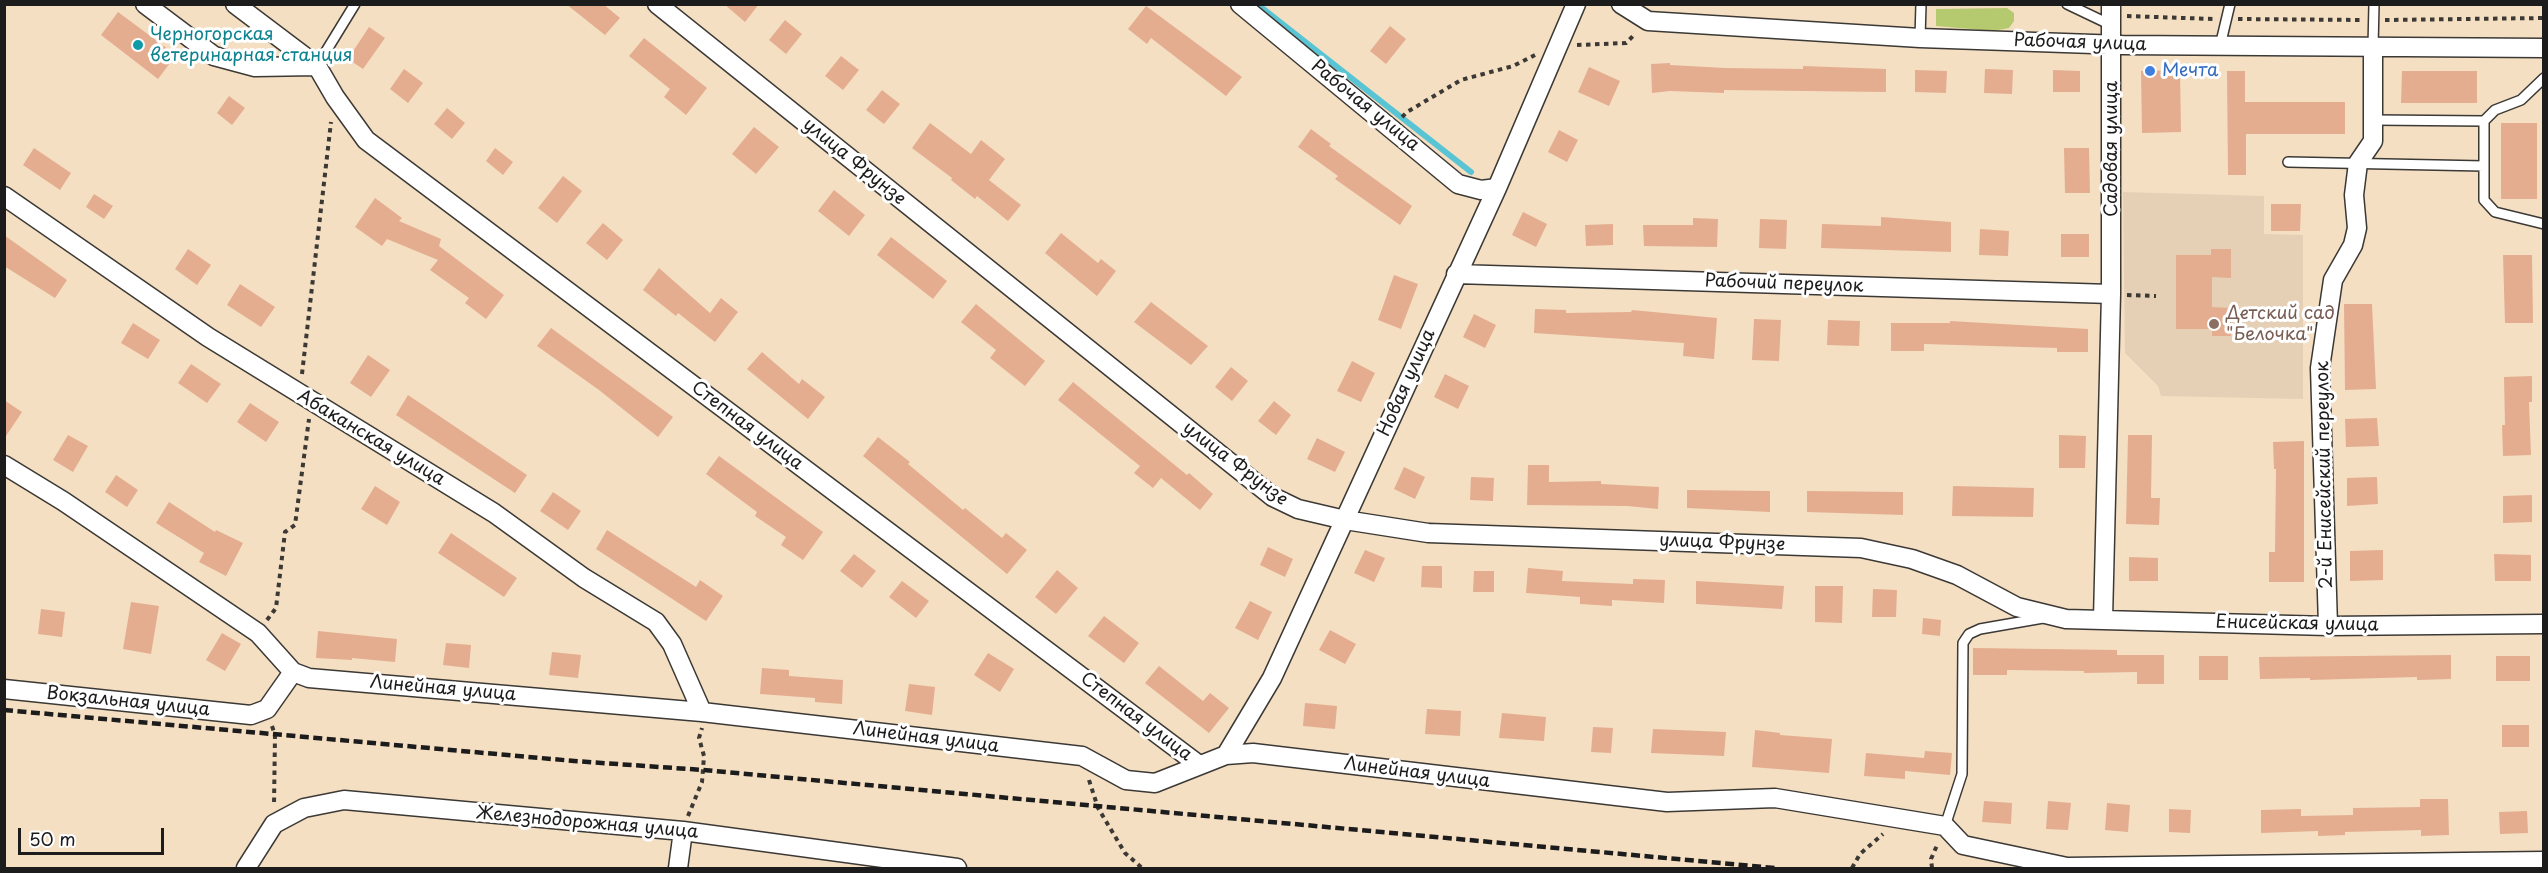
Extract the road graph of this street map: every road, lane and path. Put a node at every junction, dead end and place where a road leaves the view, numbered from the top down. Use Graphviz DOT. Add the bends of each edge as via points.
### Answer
graph roads {
  1 [pos="145,4"];
  2 [pos="235,4"];
  3 [pos="355,4"];
  4 [pos="657,4"];
  5 [pos="1239,4"];
  6 [pos="1576,4"];
  7 [pos="1621,4"];
  8 [pos="1921,4"];
  9 [pos="2067,4"];
  10 [pos="2230,4"];
  11 [pos="2374,4"];
  12 [pos="2111,15"];
  13 [pos="2544,18"];
  14 [pos="2225,19"];
  15 [pos="2375,20"];
  16 [pos="1648,21"];
  17 [pos="1920,38"];
  18 [pos="2112,45"];
  19 [pos="2220,46"];
  20 [pos="2373,47"];
  21 [pos="1557,48"];
  22 [pos="2544,48"];
  23 [pos="316,66"];
  24 [pos="2544,78"];
  25 [pos="335,98"];
  26 [pos="2374,120"];
  27 [pos="2484,121"];
  28 [pos="1392,128"];
  29 [pos="2288,162"];
  30 [pos="2358,163"];
  31 [pos="2484,166"];
  32 [pos="1497,188"];
  33 [pos="4,195"];
  34 [pos="2544,224"];
  35 [pos="1456,274"];
  36 [pos="2111,294"];
  37 [pos="2156,296"];
  38 [pos="311,402"];
  39 [pos="4,465"];
  40 [pos="1345,520"];
  41 [pos="2051,616"];
  42 [pos="2103,619"];
  43 [pos="2544,624"];
  44 [pos="2328,626"];
  45 [pos="258,633"];
  46 [pos="293,672"];
  47 [pos="4,689"];
  48 [pos="259,712"];
  49 [pos="702,712"];
  50 [pos="1226,755"];
  51 [pos="1082,756"];
  52 [pos="1199,765"];
  53 [pos="274,824"];
  54 [pos="1945,826"];
  55 [pos="683,831"];
  56 [pos="1884,833"];
  57 [pos="2544,861"];
  58 [pos="246,868"];
  59 [pos="678,868"];
  60 [pos="957,868"];
  61 [pos="1142,868"];
  62 [pos="1852,868"];
  1 -- 23 [label="street" via="214,56 255,67"];
  2 -- 23 [label="street, Степная улица"];
  3 -- 23 [label="lane"];
  4 -- 40 [label="street, улица Фрунзе" via="1273,497 1298,509"];
  5 -- 28 [label="street, Рабочая улица"];
  6 -- 21 [label="street, Новая улица"];
  7 -- 16 [label="street, Рабочая улица"];
  8 -- 17 [label="lane"];
  9 -- 12 [label="lane"];
  10 -- 14 [label="lane"];
  11 -- 15 [label="lane"];
  12 -- 14 [label="path"];
  12 -- 18 [label="street, Садовая улица"];
  13 -- 15 [label="path"];
  14 -- 15 [label="path"];
  14 -- 19 [label="lane"];
  15 -- 20 [label="lane"];
  16 -- 17 [label="street, Рабочая улица"];
  16 -- 21 [label="path" via="1626,43"];
  17 -- 18 [label="street, Рабочая улица"];
  18 -- 19 [label="street, Рабочая улица"];
  18 -- 36 [label="street, Садовая улица"];
  19 -- 20 [label="street, Рабочая улица"];
  20 -- 22 [label="street, Рабочая улица"];
  20 -- 26 [label="street, 2-й Енисейский переулок"];
  21 -- 28 [label="path" via="1513,66 1461,80 1407,112"];
  21 -- 32 [label="street, Новая улица"];
  23 -- 25 [label="street, Степная улица"];
  24 -- 27 [label="lane" via="2521,100 2495,110"];
  25 -- 38 [label="path" via="302,372"];
  25 -- 52 [label="street, Степная улица" via="366,140"];
  26 -- 27 [label="lane"];
  26 -- 30 [label="street, 2-й Енисейский переулок" via="2373,141"];
  27 -- 31 [label="lane"];
  28 -- 32 [label="street, Рабочая улица" via="1458,184 1480,190"];
  29 -- 30 [label="lane"];
  30 -- 31 [label="lane"];
  30 -- 44 [label="street, 2-й Енисейский переулок" via="2354,195 2357,228 2353,245 2333,280 2320,368"];
  31 -- 34 [label="lane" via="2484,200 2495,212"];
  32 -- 35 [label="street, Новая улица"];
  33 -- 38 [label="street, Абаканская улица" via="208,337"];
  35 -- 36 [label="street, Рабочий переулок"];
  35 -- 40 [label="street, Новая улица"];
  36 -- 37 [label="path"];
  36 -- 42 [label="street"];
  38 -- 45 [label="path" via="295,525 285,532 276,608"];
  38 -- 49 [label="street, Абаканская улица" via="494,513 584,578 656,622 672,644"];
  39 -- 45 [label="street"];
  40 -- 41 [label="street, улица Фрунзе" via="1428,533 1861,548 1912,559 1957,575 2017,607"];
  40 -- 50 [label="street, Новая улица" via="1272,678"];
  41 -- 42 [label="street, Енисейская улица"];
  41 -- 54 [label="lane" via="1980,629 1969,634 1963,644 1962,774"];
  42 -- 44 [label="street, Енисейская улица"];
  43 -- 44 [label="street, Енисейская улица"];
  45 -- 46 [label="street"];
  46 -- 48 [label="street"];
  46 -- 49 [label="street, Линейная улица" via="309,678"];
  47 -- 48 [label="street, Вокзальная улица"];
  48 -- 53 [label="path" via="275,735"];
  49 -- 51 [label="street, Линейная улица"];
  49 -- 55 [label="path" via="706,718 699,738 704,770"];
  50 -- 52 [label="street, Линейная улица"];
  50 -- 54 [label="street, Линейная улица" via="1253,753 1667,802 1775,798"];
  51 -- 52 [label="street, Линейная улица" via="1126,780 1155,783"];
  51 -- 61 [label="path" via="1098,808 1125,853"];
  53 -- 55 [label="street, Железнодорожная улица" via="304,808 344,800"];
  53 -- 58 [label="street, Железнодорожная улица"];
  54 -- 57 [label="street" via="1963,845 2067,867"];
  55 -- 59 [label="street"];
  55 -- 60 [label="street, Железнодорожная улица"];
  56 -- 62 [label="path" via="1860,854"];
}
